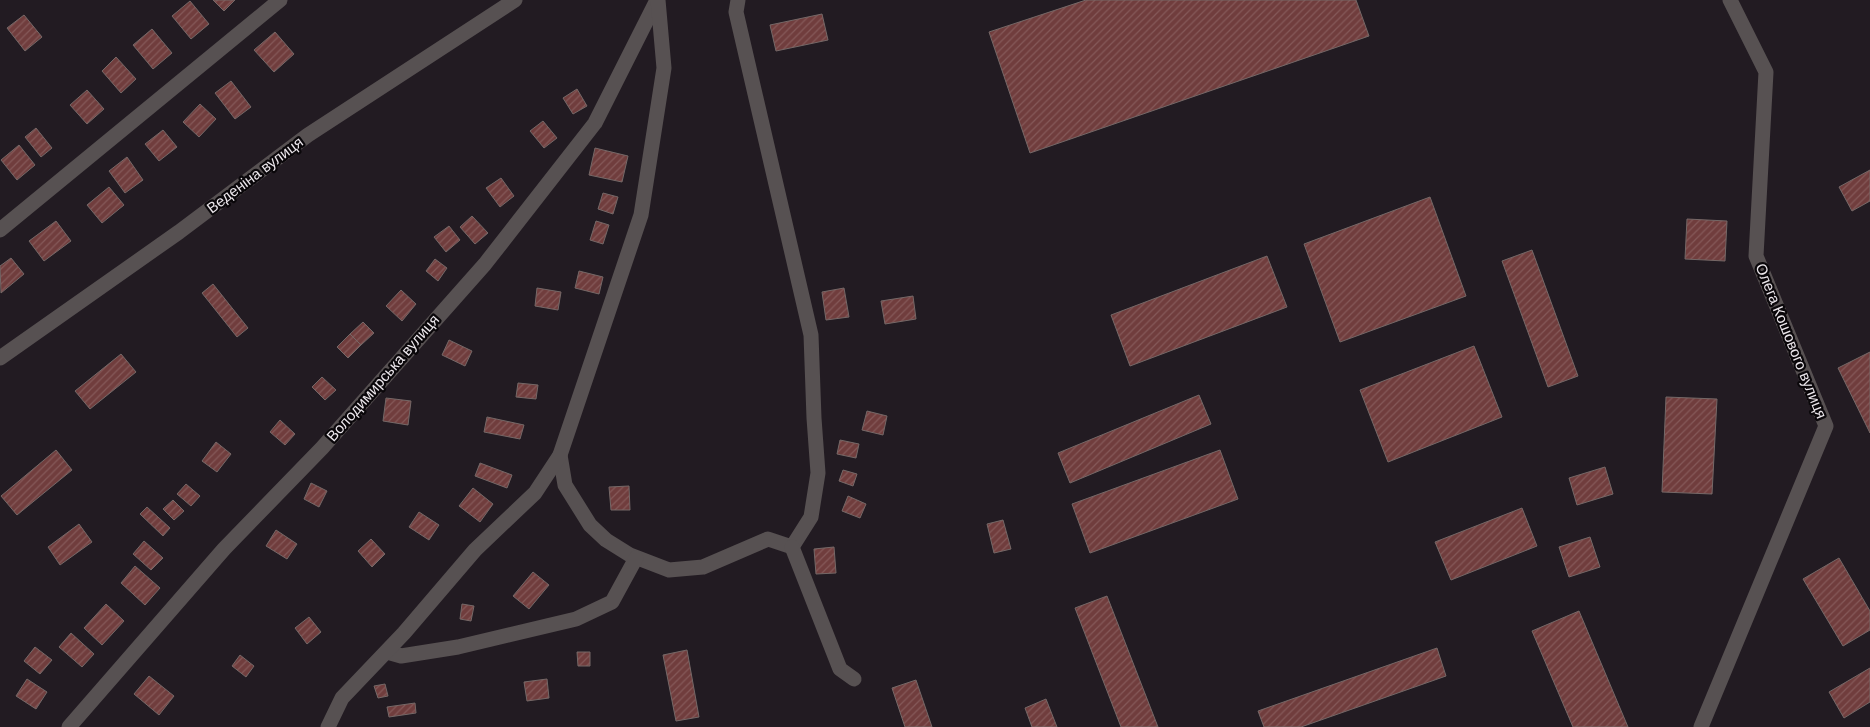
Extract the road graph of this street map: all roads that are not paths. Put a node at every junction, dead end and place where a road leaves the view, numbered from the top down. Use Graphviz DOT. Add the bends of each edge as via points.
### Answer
graph roads {
  1 [pos="280,0"];
  2 [pos="515,0"];
  3 [pos="658,0"];
  4 [pos="738,0"];
  5 [pos="1730,0"];
  6 [pos="0,230"];
  7 [pos="0,358"];
  8 [pos="560,455"];
  9 [pos="792,547"];
  10 [pos="636,558"];
  11 [pos="387,652"];
  12 [pos="854,679"];
  13 [pos="69,727"];
  14 [pos="328,727"];
  15 [pos="1701,727"];
  1 -- 6 [label="street"];
  2 -- 7 [label="street, Веденіна вулиця" via="308,135 179,232"];
  3 -- 8 [label="street" via="664,68 641,215"];
  3 -- 13 [label="street, Володимирська вулиця" via="595,123 484,264 322,448 224,549"];
  4 -- 9 [label="street" via="736,12 810,335 818,473 811,518"];
  5 -- 15 [label="street, Олега Кошового вулиця" via="1766,72 1756,256 1826,426"];
  8 -- 10 [label="street" via="565,485 590,525 606,540"];
  8 -- 11 [label="street" via="535,493 475,550"];
  9 -- 10 [label="street" via="768,539 704,567 669,570"];
  9 -- 12 [label="street" via="840,669"];
  10 -- 11 [label="street" via="612,602 576,619 458,647 401,656"];
  11 -- 14 [label="street" via="342,698"];
}
